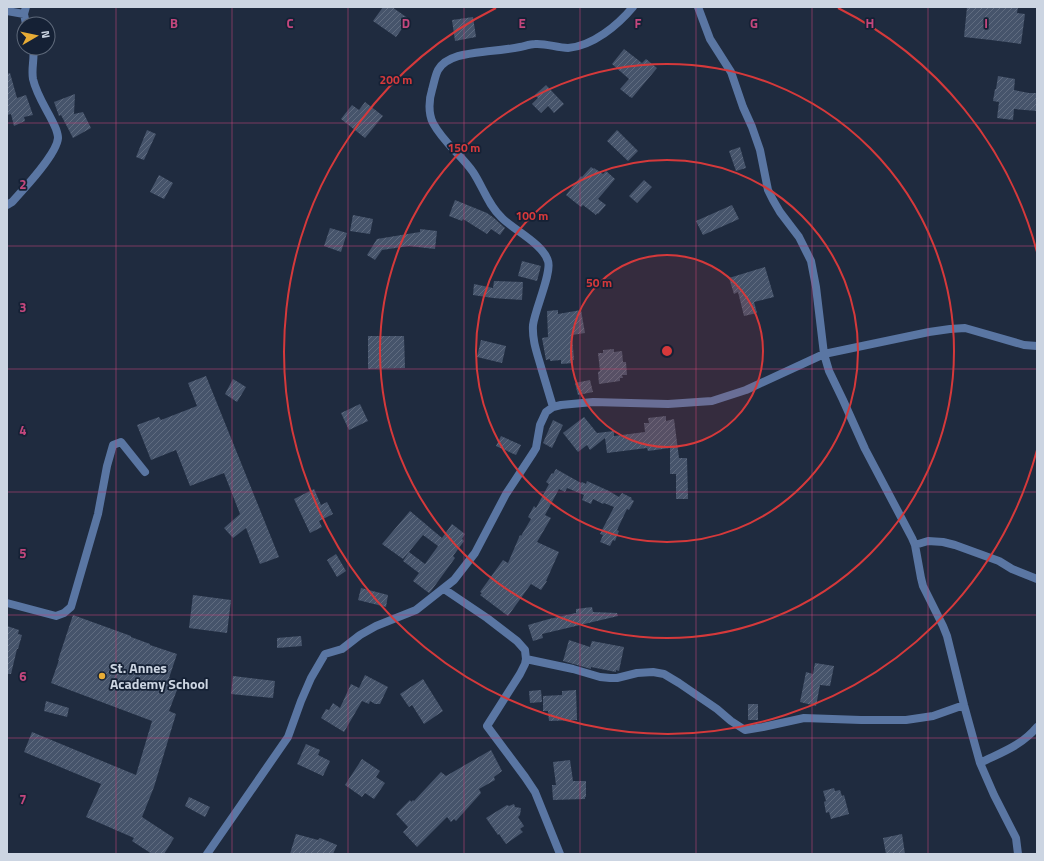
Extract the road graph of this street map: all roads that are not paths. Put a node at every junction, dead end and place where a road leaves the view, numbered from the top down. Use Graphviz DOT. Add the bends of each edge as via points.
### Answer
graph roads {
  1 [pos="633,7"];
  2 [pos="698,7"];
  3 [pos="23,9"];
  4 [pos="7,11"];
  5 [pos="34,56"];
  6 [pos="7,205"];
  7 [pos="1037,346"];
  8 [pos="824,354"];
  9 [pos="553,407"];
  10 [pos="145,472"];
  11 [pos="915,545"];
  12 [pos="1037,579"];
  13 [pos="444,589"];
  14 [pos="7,603"];
  15 [pos="526,659"];
  16 [pos="964,705"];
  17 [pos="1037,727"];
  18 [pos="980,762"];
  19 [pos="207,854"];
  20 [pos="560,854"];
  21 [pos="1018,854"];
  1 -- 9 [label="street" via="600,37 576,47 535,44 460,55 441,65 431,94 432,122 473,172 501,217 534,243 548,260 533,325 533,336"];
  2 -- 8 [label="street" via="710,39 731,72 760,150 772,200 811,261"];
  3 -- 4 [label="street"];
  5 -- 6 [label="street" via="33,79 56,128 58,139 37,173"];
  7 -- 8 [label="street" via="1024,345 965,328 929,332"];
  8 -- 9 [label="street" via="746,390 712,401 668,404 593,402"];
  8 -- 11 [label="street" via="829,372 865,449"];
  9 -- 13 [label="street" via="546,412 540,425 536,448 506,494 474,553"];
  10 -- 14 [label="street" via="121,442 113,445 98,514 71,607 56,616"];
  11 -- 12 [label="street" via="928,541 955,545 999,561"];
  11 -- 16 [label="street" via="923,586 947,636"];
  13 -- 15 [label="street" via="517,641 525,650"];
  13 -- 19 [label="street" via="416,610 376,626 342,649 325,654 300,702 288,737"];
  15 -- 16 [label="street" via="600,677 617,678 653,672 664,674 745,730 804,718 906,720 933,716"];
  15 -- 20 [label="street" via="520,674 487,726 535,792"];
  16 -- 18 [label="street"];
  17 -- 18 [label="street" via="1014,747"];
  18 -- 21 [label="street" via="1016,838"];
}
